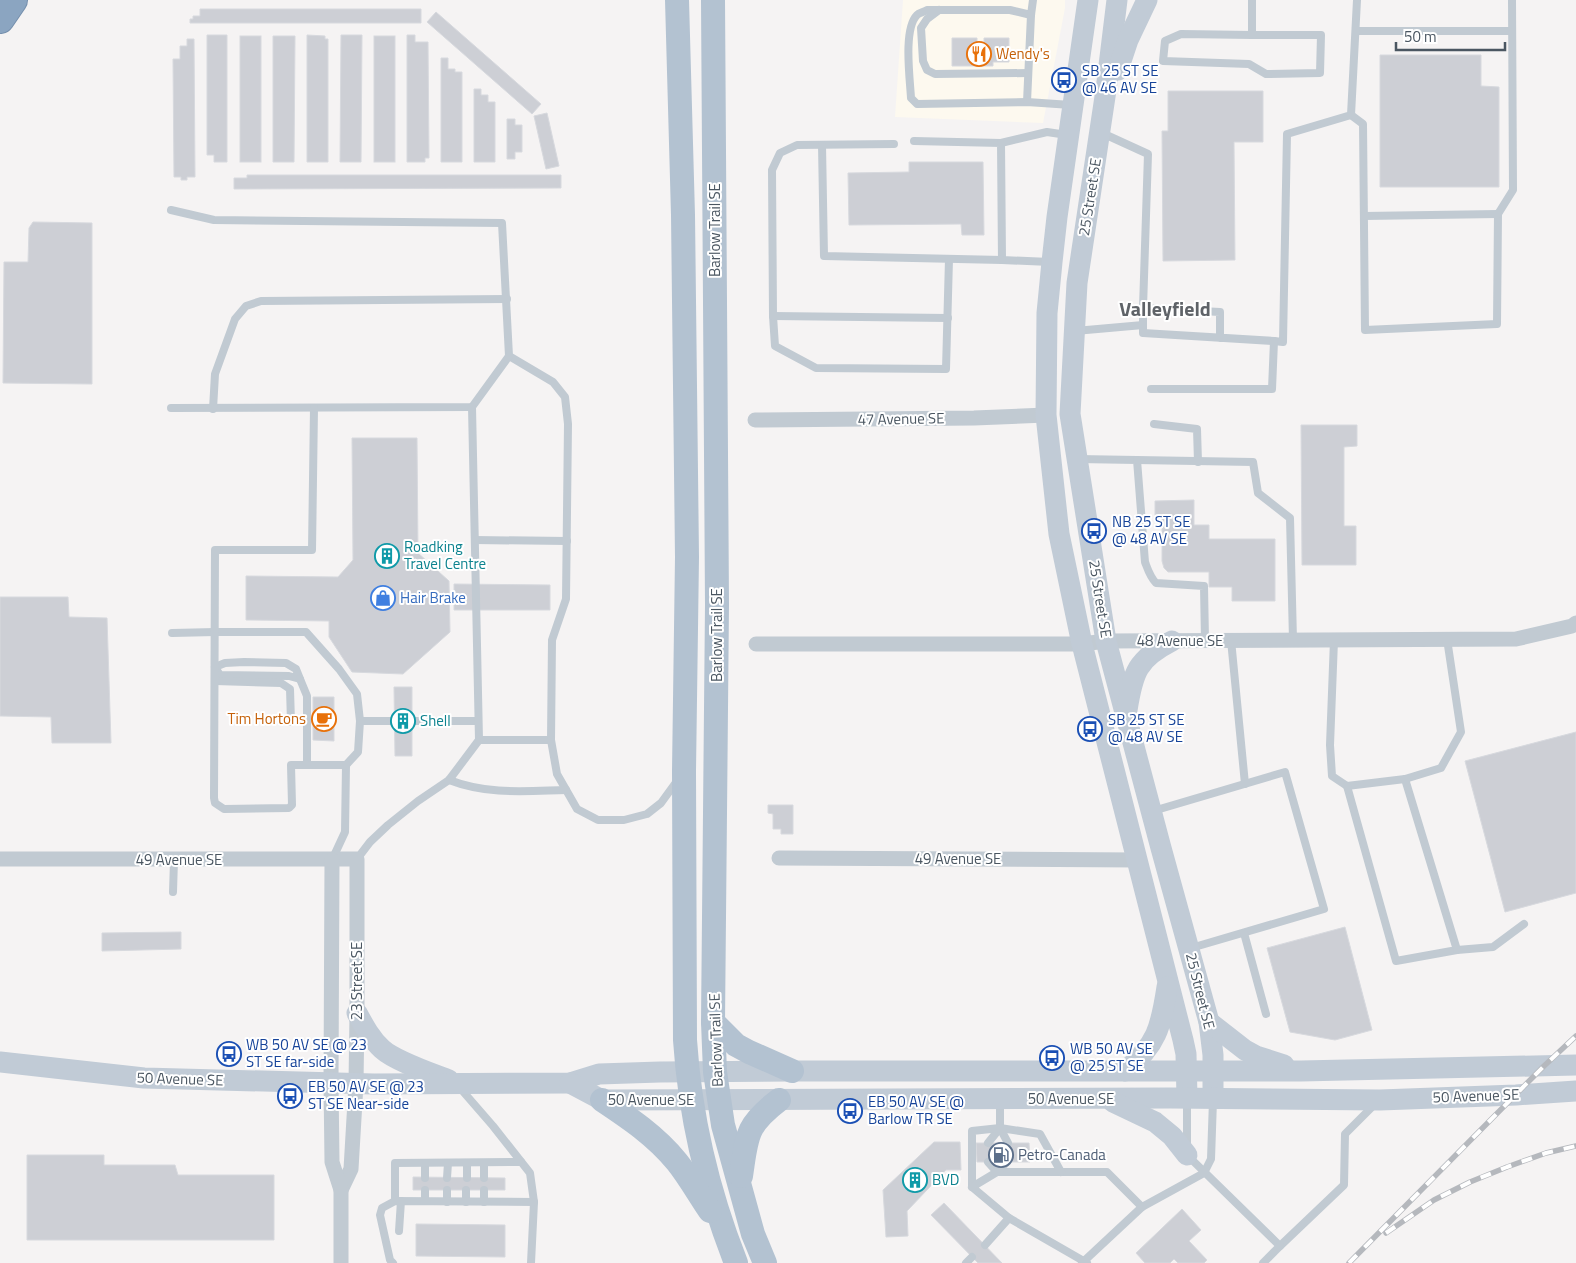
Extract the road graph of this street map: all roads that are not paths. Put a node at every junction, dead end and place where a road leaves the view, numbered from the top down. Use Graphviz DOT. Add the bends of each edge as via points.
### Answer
graph roads {
  1 [pos="13,0"];
  2 [pos="676,0"];
  3 [pos="713,0"];
  4 [pos="1033,0"];
  5 [pos="1088,0"];
  6 [pos="1117,0"];
  7 [pos="1147,0"];
  8 [pos="1252,0"];
  9 [pos="1357,0"];
  10 [pos="1512,0"];
  11 [pos="939,10"];
  12 [pos="1031,15"];
  13 [pos="0,19"];
  14 [pos="1356,30"];
  15 [pos="1512,30"];
  16 [pos="1252,35"];
  17 [pos="1028,73"];
  18 [pos="1106,90"];
  19 [pos="1027,102"];
  20 [pos="1073,105"];
  21 [pos="1352,115"];
  22 [pos="1100,132"];
  23 [pos="1069,136"];
  24 [pos="914,141"];
  25 [pos="1001,143"];
  26 [pos="894,144"];
  27 [pos="822,145"];
  28 [pos="171,210"];
  29 [pos="1498,214"];
  30 [pos="1364,216"];
  31 [pos="949,259"];
  32 [pos="1002,260"];
  33 [pos="1052,262"];
  34 [pos="1080,264"];
  35 [pos="507,299"];
  36 [pos="1143,308"];
  37 [pos="773,316"];
  38 [pos="948,318"];
  39 [pos="1143,325"];
  40 [pos="1074,331"];
  41 [pos="1220,338"];
  42 [pos="1274,341"];
  43 [pos="509,356"];
  44 [pos="1151,389"];
  45 [pos="472,407"];
  46 [pos="171,408"];
  47 [pos="213,408"];
  48 [pos="314,408"];
  49 [pos="1046,415"];
  50 [pos="755,420"];
  51 [pos="1154,424"];
  52 [pos="1078,459"];
  53 [pos="1137,460"];
  54 [pos="1198,462"];
  55 [pos="475,540"];
  56 [pos="567,542"];
  57 [pos="1574,625"];
  58 [pos="215,632"];
  59 [pos="172,633"];
  60 [pos="1205,640"];
  61 [pos="1231,640"];
  62 [pos="1293,640"];
  63 [pos="1334,640"];
  64 [pos="1447,640"];
  65 [pos="1106,641"];
  66 [pos="1172,641"];
  67 [pos="756,644"];
  68 [pos="1082,644"];
  69 [pos="216,667"];
  70 [pos="300,679"];
  71 [pos="215,682"];
  72 [pos="1126,715"];
  73 [pos="360,721"];
  74 [pos="478,721"];
  75 [pos="291,722"];
  76 [pos="479,740"];
  77 [pos="551,740"];
  78 [pos="307,765"];
  79 [pos="346,765"];
  80 [pos="684,771"];
  81 [pos="449,780"];
  82 [pos="1405,780"];
  83 [pos="1245,784"];
  84 [pos="1347,786"];
  85 [pos="566,790"];
  86 [pos="1151,812"];
  87 [pos="779,858"];
  88 [pos="0,859"];
  89 [pos="358,859"];
  90 [pos="174,860"];
  91 [pos="332,860"];
  92 [pos="1138,860"];
  93 [pos="174,892"];
  94 [pos="1524,924"];
  95 [pos="1244,933"];
  96 [pos="1190,949"];
  97 [pos="1457,950"];
  98 [pos="1168,980"];
  99 [pos="358,1013"];
  100 [pos="1266,1014"];
  101 [pos="713,1022"];
  102 [pos="1210,1022"];
  103 [pos="0,1062"];
  104 [pos="1576,1065"];
  105 [pos="1187,1070"];
  106 [pos="792,1071"];
  107 [pos="1124,1071"];
  108 [pos="1213,1071"];
  109 [pos="1301,1071"];
  110 [pos="687,1072"];
  111 [pos="715,1072"];
  112 [pos="331,1083"];
  113 [pos="570,1083"];
  114 [pos="356,1084"];
  115 [pos="456,1084"];
  116 [pos="1576,1091"];
  117 [pos="1187,1098"];
  118 [pos="1213,1098"];
  119 [pos="1000,1099"];
  120 [pos="1106,1099"];
  121 [pos="602,1100"];
  122 [pos="692,1100"];
  123 [pos="719,1100"];
  124 [pos="779,1100"];
  125 [pos="1380,1100"];
  126 [pos="1000,1128"];
  127 [pos="988,1143"];
  128 [pos="1008,1143"];
  129 [pos="1187,1155"];
  130 [pos="521,1162"];
  131 [pos="988,1162"];
  132 [pos="1007,1162"];
  133 [pos="425,1163"];
  134 [pos="448,1163"];
  135 [pos="467,1163"];
  136 [pos="484,1163"];
  137 [pos="997,1172"];
  138 [pos="1062,1172"];
  139 [pos="1204,1174"];
  140 [pos="425,1178"];
  141 [pos="447,1178"];
  142 [pos="467,1178"];
  143 [pos="484,1178"];
  144 [pos="740,1185"];
  145 [pos="972,1187"];
  146 [pos="341,1190"];
  147 [pos="425,1190"];
  148 [pos="447,1190"];
  149 [pos="466,1190"];
  150 [pos="484,1190"];
  151 [pos="398,1201"];
  152 [pos="425,1201"];
  153 [pos="447,1202"];
  154 [pos="466,1202"];
  155 [pos="484,1202"];
  156 [pos="534,1202"];
  157 [pos="1142,1207"];
  158 [pos="1009,1218"];
  159 [pos="399,1231"];
  160 [pos="724,1233"];
  161 [pos="985,1245"];
  162 [pos="1280,1246"];
  163 [pos="972,1257"];
  164 [pos="1084,1262"];
  165 [pos="340,1263"];
  166 [pos="394,1263"];
  167 [pos="531,1263"];
  168 [pos="736,1263"];
  169 [pos="765,1263"];
  170 [pos="966,1263"];
  171 [pos="1264,1263"];
  1 -- 13 [label="highway"];
  2 -- 80 [label="main road, Barlow Trail SE" via="684,215 688,556"];
  3 -- 101 [label="main road, Barlow Trail SE" via="717,604"];
  4 -- 12 [label="lane"];
  5 -- 20 [label="street, 25 Street SE"];
  6 -- 18 [label="street, 25 Street SE"];
  7 -- 18 [label="street" via="1117,72"];
  8 -- 16 [label="lane"];
  9 -- 14 [label="lane"];
  10 -- 15 [label="lane"];
  11 -- 12 [label="lane" via="1010,10"];
  11 -- 17 [label="lane" via="926,19 921,28 923,61 927,70 934,74"];
  11 -- 19 [label="lane" via="918,14 909,32 911,98 917,104"];
  12 -- 17 [label="lane"];
  14 -- 15 [label="lane"];
  14 -- 21 [label="lane"];
  15 -- 29 [label="lane" via="1513,190"];
  16 -- 16 [label="lane" via="1181,34 1164,42 1163,61 1249,64 1266,74 1320,73 1321,35"];
  17 -- 19 [label="lane"];
  18 -- 22 [label="street, 25 Street SE"];
  19 -- 20 [label="lane"];
  20 -- 23 [label="street, 25 Street SE"];
  21 -- 30 [label="lane" via="1363,124"];
  21 -- 42 [label="lane" via="1287,134 1283,342"];
  22 -- 34 [label="street, 25 Street SE"];
  22 -- 36 [label="lane" via="1148,154"];
  23 -- 25 [label="lane" via="1047,132"];
  23 -- 33 [label="street, 25 Street SE"];
  24 -- 25 [label="lane"];
  25 -- 32 [label="lane"];
  26 -- 27 [label="lane"];
  27 -- 31 [label="lane" via="824,256"];
  27 -- 37 [label="lane" via="797,145 780,153 772,170"];
  28 -- 35 [label="lane" via="214,220 502,223"];
  29 -- 30 [label="lane"];
  29 -- 30 [label="lane" via="1497,324 1365,330"];
  31 -- 32 [label="lane"];
  31 -- 38 [label="lane"];
  32 -- 33 [label="lane"];
  33 -- 34 [label="street"];
  33 -- 49 [label="street, 25 Street SE" via="1047,313"];
  34 -- 40 [label="street, 25 Street SE"];
  35 -- 43 [label="lane"];
  35 -- 47 [label="lane" via="261,301 246,306 235,319 215,374"];
  36 -- 39 [label="lane"];
  36 -- 41 [label="lane" via="1220,312"];
  37 -- 38 [label="lane"];
  37 -- 38 [label="lane" via="775,346 816,368 946,369"];
  39 -- 40 [label="lane"];
  39 -- 41 [label="lane" via="1143,333"];
  40 -- 52 [label="street, 25 Street SE" via="1070,414"];
  41 -- 42 [label="lane"];
  42 -- 44 [label="lane" via="1272,389"];
  43 -- 45 [label="lane"];
  43 -- 56 [label="lane" via="553,382 565,397 568,424"];
  45 -- 48 [label="lane"];
  45 -- 55 [label="lane"];
  46 -- 47 [label="lane"];
  47 -- 48 [label="lane"];
  48 -- 58 [label="lane" via="312,550 216,550"];
  49 -- 50 [label="street, 47 Avenue SE"];
  49 -- 68 [label="street, 25 Street SE" via="1059,534"];
  51 -- 54 [label="lane" via="1197,429"];
  52 -- 53 [label="lane"];
  52 -- 65 [label="street, 25 Street SE"];
  53 -- 54 [label="lane"];
  53 -- 60 [label="lane" via="1148,572 1156,583 1204,586"];
  54 -- 62 [label="lane" via="1253,462 1258,493 1290,518"];
  55 -- 56 [label="lane"];
  55 -- 74 [label="lane"];
  56 -- 77 [label="lane" via="566,599 552,640"];
  57 -- 64 [label="street, 48 Avenue SE" via="1516,639"];
  58 -- 59 [label="lane"];
  58 -- 69 [label="lane"];
  58 -- 73 [label="lane" via="306,632 358,694"];
  60 -- 61 [label="street, 48 Avenue SE"];
  60 -- 66 [label="street, 48 Avenue SE"];
  61 -- 62 [label="street, 48 Avenue SE"];
  61 -- 83 [label="lane"];
  62 -- 63 [label="street, 48 Avenue SE"];
  63 -- 64 [label="street, 48 Avenue SE"];
  63 -- 84 [label="lane" via="1332,776"];
  64 -- 82 [label="lane" via="1461,732 1440,768"];
  65 -- 66 [label="street, 48 Avenue SE"];
  65 -- 68 [label="street, 48 Avenue SE"];
  65 -- 72 [label="street, 25 Street SE"];
  66 -- 72 [label="street" via="1139,665"];
  67 -- 68 [label="street, 48 Avenue SE"];
  68 -- 92 [label="street, 25 Street SE"];
  69 -- 70 [label="lane" via="220,675"];
  69 -- 70 [label="lane" via="225,663 286,663 296,669"];
  69 -- 71 [label="lane"];
  70 -- 78 [label="lane" via="307,696"];
  71 -- 75 [label="lane" via="286,685 290,689"];
  71 -- 78 [label="lane" via="214,798 219,807 289,808 292,805 291,765"];
  72 -- 86 [label="street, 25 Street SE"];
  73 -- 74 [label="lane"];
  73 -- 79 [label="lane" via="358,752"];
  74 -- 76 [label="lane"];
  76 -- 77 [label="lane"];
  76 -- 81 [label="lane"];
  77 -- 85 [label="lane" via="557,774"];
  78 -- 79 [label="lane"];
  79 -- 91 [label="lane" via="345,832"];
  80 -- 85 [label="lane" via="661,802 647,814 624,820 598,820 577,809"];
  80 -- 110 [label="main road, Barlow Trail SE"];
  81 -- 85 [label="lane" via="468,788 492,791"];
  81 -- 89 [label="lane" via="388,825"];
  82 -- 84 [label="lane"];
  82 -- 97 [label="lane"];
  83 -- 86 [label="lane"];
  83 -- 95 [label="lane" via="1285,772 1324,908"];
  84 -- 97 [label="lane" via="1396,961"];
  86 -- 96 [label="street, 25 Street SE"];
  87 -- 92 [label="street, 49 Avenue SE"];
  88 -- 90 [label="street, 49 Avenue SE"];
  89 -- 91 [label="street, 49 Avenue SE"];
  89 -- 99 [label="street, 23 Street SE"];
  90 -- 91 [label="street, 49 Avenue SE"];
  90 -- 93 [label="lane"];
  91 -- 112 [label="street, 23 Street SE"];
  92 -- 98 [label="street, 25 Street SE"];
  94 -- 97 [label="lane" via="1493,947"];
  95 -- 96 [label="lane"];
  95 -- 100 [label="lane"];
  96 -- 102 [label="street, 25 Street SE"];
  98 -- 105 [label="street, 25 Street SE"];
  98 -- 107 [label="street" via="1163,1012 1152,1043 1139,1060"];
  99 -- 114 [label="street, 23 Street SE"];
  99 -- 115 [label="street" via="382,1050"];
  101 -- 106 [label="main road" via="736,1045"];
  101 -- 111 [label="main road, Barlow Trail SE"];
  102 -- 108 [label="street, 25 Street SE"];
  102 -- 109 [label="street" via="1256,1056"];
  103 -- 112 [label="street, 50 Avenue SE" via="144,1078"];
  104 -- 109 [label="street, 50 Avenue SE"];
  105 -- 107 [label="street, 50 Avenue SE"];
  105 -- 108 [label="street, 50 Avenue SE"];
  105 -- 117 [label="street, 25 Street SE"];
  106 -- 107 [label="street, 50 Avenue SE"];
  106 -- 111 [label="street, 50 Avenue SE"];
  108 -- 109 [label="street, 50 Avenue SE"];
  108 -- 118 [label="street, 25 Street SE"];
  110 -- 111 [label="street, 50 Avenue SE"];
  110 -- 113 [label="street, 50 Avenue SE" via="600,1074"];
  110 -- 122 [label="main road, Barlow Trail SE"];
  111 -- 123 [label="main road, Barlow Trail SE"];
  112 -- 114 [label="street, 50 Avenue SE"];
  112 -- 146 [label="street, 23 Street SE" via="332,1162"];
  113 -- 115 [label="street, 50 Avenue SE"];
  113 -- 121 [label="street, 50 Avenue SE"];
  114 -- 115 [label="street, 50 Avenue SE"];
  114 -- 146 [label="street, 23 Street SE" via="351,1169"];
  115 -- 130 [label="lane"];
  116 -- 125 [label="street, 50 Avenue SE"];
  117 -- 118 [label="street, 50 Avenue SE"];
  117 -- 120 [label="street, 50 Avenue SE"];
  117 -- 129 [label="lane"];
  118 -- 125 [label="street, 50 Avenue SE"];
  118 -- 139 [label="lane" via="1211,1159"];
  119 -- 120 [label="street, 50 Avenue SE"];
  119 -- 124 [label="street, 50 Avenue SE"];
  119 -- 126 [label="lane"];
  120 -- 129 [label="street" via="1155,1122"];
  121 -- 122 [label="street, 50 Avenue SE"];
  121 -- 160 [label="main road" via="640,1125 678,1162"];
  122 -- 123 [label="street, 50 Avenue SE"];
  122 -- 160 [label="main road, Barlow Trail SE" via="710,1188"];
  123 -- 124 [label="street, 50 Avenue SE"];
  123 -- 144 [label="main road, Barlow Trail SE"];
  124 -- 144 [label="main road" via="752,1125 746,1140"];
  125 -- 162 [label="lane" via="1345,1134 1344,1185"];
  126 -- 127 [label="lane"];
  126 -- 128 [label="lane"];
  126 -- 138 [label="lane" via="1040,1134"];
  126 -- 145 [label="lane" via="972,1131"];
  129 -- 139 [label="lane"];
  130 -- 136 [label="lane"];
  130 -- 156 [label="lane" via="530,1173"];
  131 -- 137 [label="lane"];
  132 -- 137 [label="lane"];
  133 -- 134 [label="lane"];
  133 -- 140 [label="lane"];
  133 -- 151 [label="lane" via="395,1163"];
  134 -- 135 [label="lane"];
  134 -- 141 [label="lane"];
  135 -- 136 [label="lane"];
  135 -- 142 [label="lane"];
  136 -- 143 [label="lane"];
  137 -- 138 [label="lane"];
  137 -- 145 [label="lane"];
  138 -- 157 [label="lane" via="1107,1172"];
  139 -- 157 [label="lane"];
  139 -- 162 [label="lane"];
  144 -- 169 [label="main road, Barlow Trail SE" via="752,1234"];
  145 -- 158 [label="lane"];
  146 -- 165 [label="street, 23 Street SE"];
  147 -- 152 [label="lane"];
  148 -- 153 [label="lane"];
  149 -- 154 [label="lane"];
  150 -- 155 [label="lane"];
  151 -- 152 [label="lane"];
  151 -- 159 [label="lane"];
  151 -- 166 [label="lane" via="382,1208 380,1215 390,1260"];
  152 -- 153 [label="lane"];
  153 -- 154 [label="lane"];
  154 -- 155 [label="lane"];
  155 -- 156 [label="lane"];
  156 -- 167 [label="lane"];
  157 -- 164 [label="lane"];
  158 -- 161 [label="lane"];
  158 -- 164 [label="lane"];
  160 -- 168 [label="main road, Barlow Trail SE"];
  162 -- 171 [label="lane"];
  163 -- 170 [label="lane"];
}
